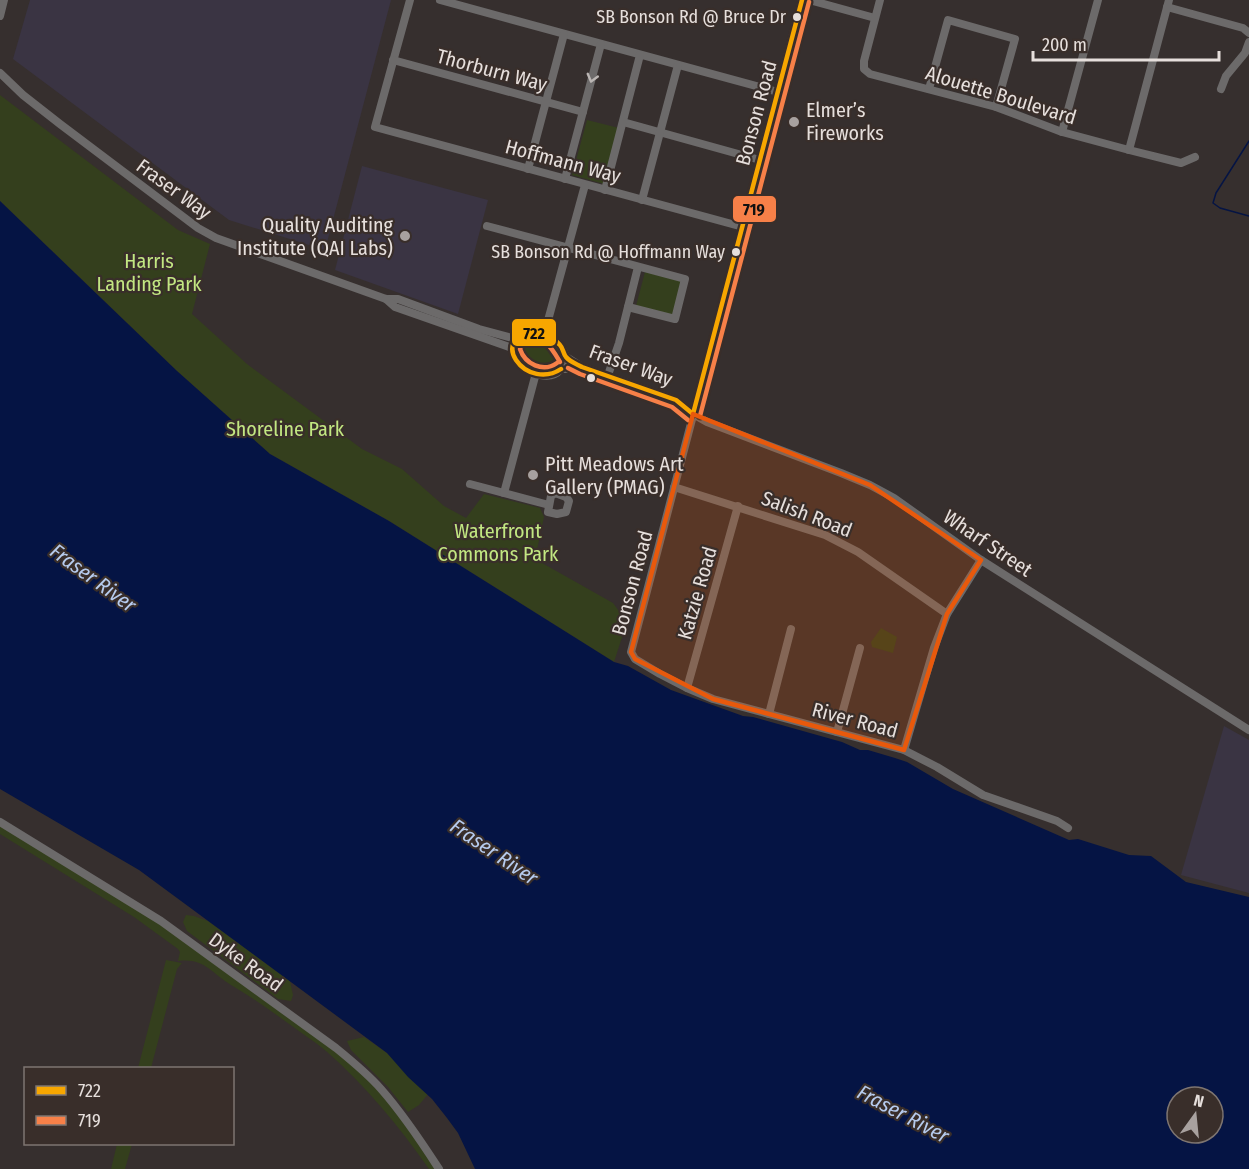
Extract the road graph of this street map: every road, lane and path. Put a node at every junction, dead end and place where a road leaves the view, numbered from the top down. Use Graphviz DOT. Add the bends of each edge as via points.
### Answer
graph roads {
  1 [pos="4,0"];
  2 [pos="410,0"];
  3 [pos="440,0"];
  4 [pos="802,0"];
  5 [pos="809,0"];
  6 [pos="880,0"];
  7 [pos="1098,0"];
  8 [pos="1168,4"];
  9 [pos="0,16"];
  10 [pos="875,18"];
  11 [pos="1249,33"];
  12 [pos="564,34"];
  13 [pos="1249,42"];
  14 [pos="601,44"];
  15 [pos="640,55"];
  16 [pos="393,60"];
  17 [pos="678,65"];
  18 [pos="0,73"];
  19 [pos="929,89"];
  20 [pos="1221,89"];
  21 [pos="778,92"];
  22 [pos="545,102"];
  23 [pos="996,107"];
  24 [pos="583,112"];
  25 [pos="623,122"];
  26 [pos="1062,132"];
  27 [pos="661,133"];
  28 [pos="1129,150"];
  29 [pos="1195,157"];
  30 [pos="760,160"];
  31 [pos="528,169"];
  32 [pos="566,179"];
  33 [pos="585,184"];
  34 [pos="604,190"];
  35 [pos="642,200"];
  36 [pos="488,226"];
  37 [pos="743,226"];
  38 [pos="568,248"];
  39 [pos="638,267"];
  40 [pos="386,299"];
  41 [pos="628,307"];
  42 [pos="544,335"];
  43 [pos="516,339"];
  44 [pos="512,348"];
  45 [pos="566,357"];
  46 [pos="561,369"];
  47 [pos="536,373"];
  48 [pos="607,379"];
  49 [pos="693,414"];
  50 [pos="470,484"];
  51 [pos="674,487"];
  52 [pos="504,493"];
  53 [pos="549,505"];
  54 [pos="738,506"];
  55 [pos="981,560"];
  56 [pos="947,614"];
  57 [pos="791,629"];
  58 [pos="860,648"];
  59 [pos="631,652"];
  60 [pos="687,688"];
  61 [pos="769,714"];
  62 [pos="1249,730"];
  63 [pos="837,732"];
  64 [pos="904,750"];
  65 [pos="0,822"];
  66 [pos="1068,828"];
  67 [pos="439,1169"];
  1 -- 9 [label="street"];
  2 -- 16 [label="street"];
  3 -- 12 [label="street"];
  4 -- 21 [label="street, Bonson Road"];
  5 -- 10 [label="street"];
  6 -- 10 [label="street"];
  7 -- 26 [label="street"];
  8 -- 11 [label="street"];
  8 -- 28 [label="street"];
  10 -- 19 [label="street, Alouette Boulevard" via="864,69 870,74"];
  12 -- 14 [label="street"];
  12 -- 22 [label="street"];
  13 -- 20 [label="street"];
  14 -- 15 [label="street"];
  14 -- 24 [label="street, one-way"];
  15 -- 17 [label="street"];
  15 -- 25 [label="street"];
  16 -- 22 [label="street, Thorburn Way"];
  16 -- 31 [label="street, Hoffmann Way" via="375,127"];
  17 -- 21 [label="street"];
  17 -- 27 [label="street"];
  18 -- 40 [label="street, Fraser Way" via="68,130 207,234"];
  19 -- 23 [label="street, Alouette Boulevard"];
  19 -- 23 [label="street" via="948,20 1015,39"];
  21 -- 30 [label="street, Bonson Road"];
  22 -- 24 [label="street, Thorburn Way"];
  22 -- 31 [label="street"];
  23 -- 26 [label="street, Alouette Boulevard"];
  24 -- 32 [label="street"];
  25 -- 27 [label="street"];
  25 -- 34 [label="street"];
  26 -- 28 [label="street, Alouette Boulevard"];
  27 -- 30 [label="street"];
  27 -- 35 [label="street"];
  28 -- 29 [label="street, Alouette Boulevard" via="1181,163"];
  30 -- 37 [label="street, Bonson Road"];
  31 -- 32 [label="street, Hoffmann Way"];
  32 -- 33 [label="street, Hoffmann Way"];
  33 -- 34 [label="street, Hoffmann Way"];
  33 -- 38 [label="street"];
  34 -- 35 [label="street, Hoffmann Way"];
  35 -- 37 [label="street, Hoffmann Way"];
  36 -- 38 [label="street"];
  37 -- 49 [label="street, Bonson Road"];
  38 -- 39 [label="street"];
  38 -- 42 [label="street"];
  39 -- 41 [label="street"];
  39 -- 41 [label="street" via="685,279 675,319"];
  40 -- 43 [label="street, Fraser Way"];
  40 -- 44 [label="street, Fraser Way" via="395,307"];
  41 -- 48 [label="street"];
  42 -- 43 [label="street" via="528,332"];
  42 -- 45 [label="street" via="558,342"];
  43 -- 44 [label="street"];
  44 -- 47 [label="street" via="521,365"];
  45 -- 46 [label="street"];
  45 -- 48 [label="street, Fraser Way"];
  46 -- 47 [label="street" via="545,376"];
  46 -- 48 [label="street, Fraser Way"];
  47 -- 52 [label="street"];
  48 -- 49 [label="street, Fraser Way" via="674,407 682,406"];
  49 -- 51 [label="street, Bonson Road"];
  49 -- 55 [label="street, Wharf Street" via="870,485"];
  50 -- 52 [label="street"];
  51 -- 54 [label="street, Salish Road"];
  51 -- 59 [label="street, Bonson Road"];
  52 -- 53 [label="street"];
  54 -- 56 [label="street, Salish Road" via="811,530 858,552"];
  54 -- 60 [label="street, Katzie Road"];
  55 -- 56 [label="street"];
  55 -- 62 [label="street, Wharf Street"];
  56 -- 64 [label="street"];
  57 -- 61 [label="street"];
  58 -- 63 [label="street"];
  59 -- 60 [label="street, River Road" via="635,659"];
  60 -- 61 [label="street, River Road"];
  61 -- 63 [label="street, River Road"];
  63 -- 64 [label="street, River Road"];
  64 -- 66 [label="street, River Road" via="983,795 1057,820"];
  65 -- 67 [label="street, Dyke Road" via="161,921 359,1066 413,1129"];
}
